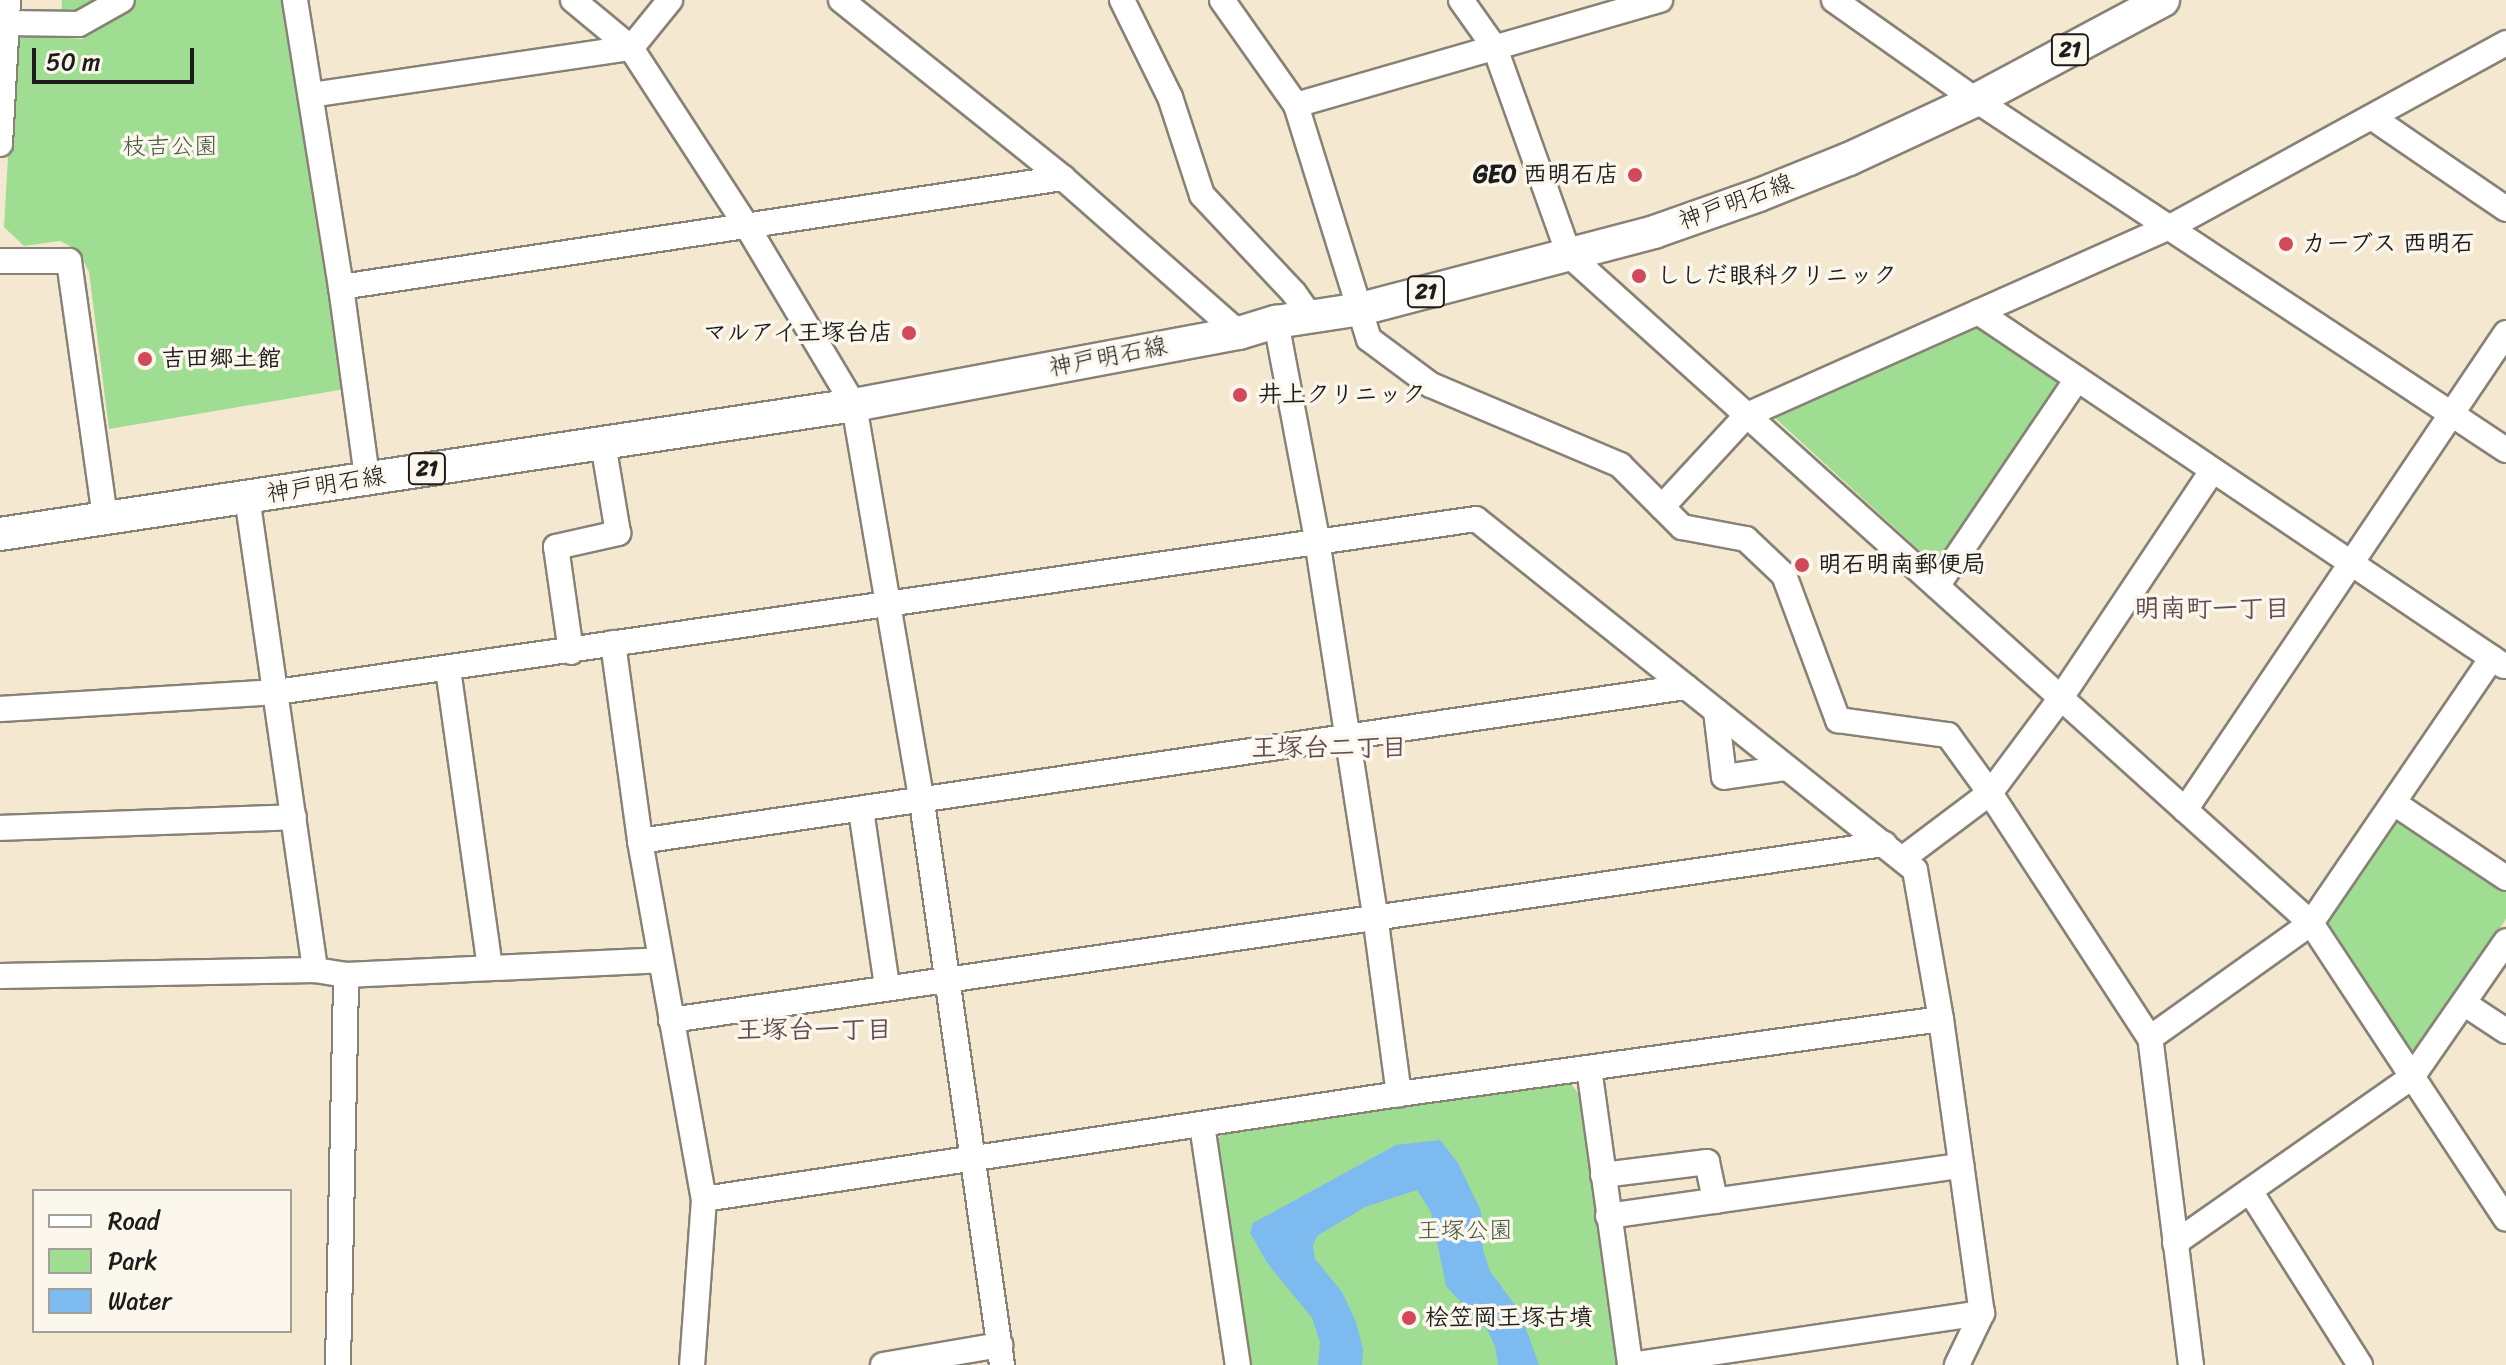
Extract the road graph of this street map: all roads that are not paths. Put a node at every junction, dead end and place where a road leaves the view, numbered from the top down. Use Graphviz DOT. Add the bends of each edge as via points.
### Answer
graph roads {
  1 [pos="122,0"];
  2 [pos="295,0"];
  3 [pos="573,0"];
  4 [pos="670,0"];
  5 [pos="841,0"];
  6 [pos="1122,0"];
  7 [pos="1222,0"];
  8 [pos="1461,0"];
  9 [pos="1660,0"];
  10 [pos="1834,0"];
  11 [pos="2163,0"];
  12 [pos="7,11"];
  13 [pos="2506,43"];
  14 [pos="631,48"];
  15 [pos="1495,48"];
  16 [pos="311,95"];
  17 [pos="1976,100"];
  18 [pos="1296,105"];
  19 [pos="2373,118"];
  20 [pos="0,144"];
  21 [pos="1063,178"];
  22 [pos="2506,209"];
  23 [pos="2172,226"];
  24 [pos="748,228"];
  25 [pos="1569,255"];
  26 [pos="0,261"];
  27 [pos="341,287"];
  28 [pos="1361,309"];
  29 [pos="1978,312"];
  30 [pos="1310,316"];
  31 [pos="1276,322"];
  32 [pos="1239,333"];
  33 [pos="2506,333"];
  34 [pos="2077,379"];
  35 [pos="854,405"];
  36 [pos="2451,414"];
  37 [pos="1747,415"];
  38 [pos="603,443"];
  39 [pos="2506,450"];
  40 [pos="2213,470"];
  41 [pos="367,478"];
  42 [pos="247,497"];
  43 [pos="1662,507"];
  44 [pos="105,518"];
  45 [pos="0,534"];
  46 [pos="1317,540"];
  47 [pos="2352,565"];
  48 [pos="1937,586"];
  49 [pos="889,601"];
  50 [pos="613,643"];
  51 [pos="571,652"];
  52 [pos="2499,663"];
  53 [pos="448,669"];
  54 [pos="1686,687"];
  55 [pos="277,692"];
  56 [pos="2060,699"];
  57 [pos="0,709"];
  58 [pos="1716,711"];
  59 [pos="1348,735"];
  60 [pos="1786,768"];
  61 [pos="1990,793"];
  62 [pos="922,802"];
  63 [pos="2394,803"];
  64 [pos="861,810"];
  65 [pos="2185,810"];
  66 [pos="294,817"];
  67 [pos="0,828"];
  68 [pos="640,841"];
  69 [pos="1893,851"];
  70 [pos="2506,878"];
  71 [pos="1375,915"];
  72 [pos="2311,923"];
  73 [pos="2506,941"];
  74 [pos="661,960"];
  75 [pos="490,968"];
  76 [pos="315,970"];
  77 [pos="346,975"];
  78 [pos="0,976"];
  79 [pos="947,977"];
  80 [pos="887,986"];
  81 [pos="2465,1004"];
  82 [pos="1941,1019"];
  83 [pos="671,1020"];
  84 [pos="2506,1031"];
  85 [pos="2150,1038"];
  86 [pos="1589,1068"];
  87 [pos="2412,1077"];
  88 [pos="1399,1094"];
  89 [pos="1202,1125"];
  90 [pos="972,1159"];
  91 [pos="1961,1166"];
  92 [pos="1603,1175"];
  93 [pos="2250,1191"];
  94 [pos="704,1199"];
  95 [pos="1715,1201"];
  96 [pos="1608,1216"];
  97 [pos="2506,1219"];
  98 [pos="2175,1243"];
  99 [pos="1982,1313"];
  100 [pos="1001,1355"];
  101 [pos="338,1365"];
  102 [pos="692,1365"];
  103 [pos="883,1365"];
  104 [pos="1238,1365"];
  105 [pos="1630,1365"];
  106 [pos="1957,1365"];
  107 [pos="2191,1365"];
  108 [pos="2360,1365"];
  1 -- 12 [label="street" via="79,24"];
  2 -- 16 [label="street"];
  3 -- 14 [label="street"];
  4 -- 14 [label="street"];
  5 -- 21 [label="street"];
  6 -- 30 [label="street" via="1170,97 1202,195"];
  7 -- 18 [label="street"];
  8 -- 15 [label="street"];
  9 -- 15 [label="street"];
  10 -- 17 [label="street"];
  11 -- 17 [label="main road, 神戸明石線 / 21"];
  12 -- 20 [label="street"];
  13 -- 19 [label="street"];
  14 -- 16 [label="street"];
  14 -- 24 [label="street"];
  15 -- 18 [label="street"];
  15 -- 25 [label="street"];
  16 -- 27 [label="street"];
  17 -- 23 [label="street"];
  17 -- 25 [label="main road, 神戸明石線 / 21" via="1759,195"];
  18 -- 28 [label="street"];
  19 -- 22 [label="street"];
  19 -- 23 [label="street"];
  21 -- 24 [label="street"];
  21 -- 32 [label="street"];
  23 -- 29 [label="street"];
  23 -- 36 [label="street"];
  24 -- 27 [label="street"];
  24 -- 35 [label="street"];
  25 -- 28 [label="main road, 神戸明石線 / 21"];
  25 -- 37 [label="street"];
  26 -- 44 [label="street" via="69,261"];
  27 -- 41 [label="street"];
  28 -- 30 [label="main road, 神戸明石線 / 21"];
  28 -- 43 [label="street" via="1369,339 1431,385 1620,465"];
  29 -- 34 [label="street"];
  29 -- 37 [label="street"];
  30 -- 31 [label="main road, 神戸明石線 / 21"];
  31 -- 32 [label="main road, 神戸明石線 / 21"];
  31 -- 46 [label="street"];
  32 -- 35 [label="main road, 神戸明石線 / 21"];
  33 -- 36 [label="street"];
  34 -- 40 [label="street"];
  34 -- 48 [label="street"];
  35 -- 38 [label="main road, 神戸明石線 / 21"];
  35 -- 49 [label="street"];
  36 -- 39 [label="street"];
  36 -- 47 [label="street"];
  37 -- 43 [label="street"];
  37 -- 48 [label="street"];
  38 -- 41 [label="main road, 神戸明石線 / 21"];
  38 -- 51 [label="street" via="618,533 556,547"];
  40 -- 47 [label="street"];
  40 -- 56 [label="street"];
  41 -- 42 [label="main road, 神戸明石線 / 21"];
  42 -- 44 [label="main road, 神戸明石線 / 21"];
  42 -- 55 [label="street"];
  43 -- 61 [label="street" via="1682,527 1746,539 1784,575 1838,720 1948,735"];
  44 -- 45 [label="main road, 神戸明石線 / 21"];
  46 -- 49 [label="street"];
  46 -- 54 [label="street" via="1476,519"];
  46 -- 59 [label="street"];
  47 -- 52 [label="street"];
  47 -- 65 [label="street"];
  48 -- 56 [label="street"];
  49 -- 50 [label="street"];
  49 -- 62 [label="street"];
  50 -- 51 [label="street"];
  50 -- 68 [label="street"];
  51 -- 53 [label="street"];
  52 -- 63 [label="street"];
  53 -- 55 [label="street"];
  53 -- 75 [label="street"];
  54 -- 58 [label="street"];
  54 -- 59 [label="street"];
  55 -- 57 [label="street"];
  55 -- 66 [label="street"];
  56 -- 61 [label="street"];
  56 -- 65 [label="street"];
  58 -- 60 [label="street"];
  58 -- 60 [label="street" via="1724,777"];
  59 -- 62 [label="street"];
  59 -- 71 [label="street"];
  60 -- 69 [label="street"];
  61 -- 69 [label="street"];
  61 -- 85 [label="street"];
  62 -- 64 [label="street"];
  62 -- 79 [label="street"];
  63 -- 70 [label="street"];
  63 -- 72 [label="street"];
  64 -- 68 [label="street"];
  64 -- 80 [label="street"];
  65 -- 72 [label="street"];
  66 -- 67 [label="street"];
  66 -- 76 [label="street"];
  68 -- 74 [label="street"];
  69 -- 71 [label="street"];
  69 -- 82 [label="street" via="1915,870"];
  71 -- 79 [label="street"];
  71 -- 88 [label="street"];
  72 -- 85 [label="street"];
  72 -- 87 [label="street"];
  73 -- 81 [label="street"];
  74 -- 75 [label="street"];
  74 -- 83 [label="street"];
  75 -- 77 [label="street"];
  76 -- 77 [label="street"];
  76 -- 78 [label="street"];
  77 -- 101 [label="street"];
  79 -- 80 [label="street"];
  79 -- 90 [label="street"];
  80 -- 83 [label="street"];
  81 -- 84 [label="street"];
  81 -- 87 [label="street"];
  82 -- 86 [label="street"];
  82 -- 91 [label="street"];
  83 -- 94 [label="street"];
  85 -- 98 [label="street"];
  86 -- 88 [label="street"];
  86 -- 92 [label="street"];
  87 -- 93 [label="street"];
  87 -- 97 [label="street"];
  88 -- 89 [label="street"];
  89 -- 90 [label="street"];
  89 -- 104 [label="street"];
  90 -- 94 [label="street"];
  90 -- 100 [label="street"];
  91 -- 95 [label="street"];
  91 -- 99 [label="street"];
  92 -- 95 [label="street" via="1707,1162"];
  92 -- 96 [label="street"];
  93 -- 98 [label="street"];
  93 -- 108 [label="street"];
  94 -- 102 [label="street"];
  95 -- 96 [label="street"];
  96 -- 105 [label="street"];
  98 -- 107 [label="street"];
  99 -- 105 [label="street"];
  99 -- 106 [label="street"];
  100 -- 103 [label="street"];
}
